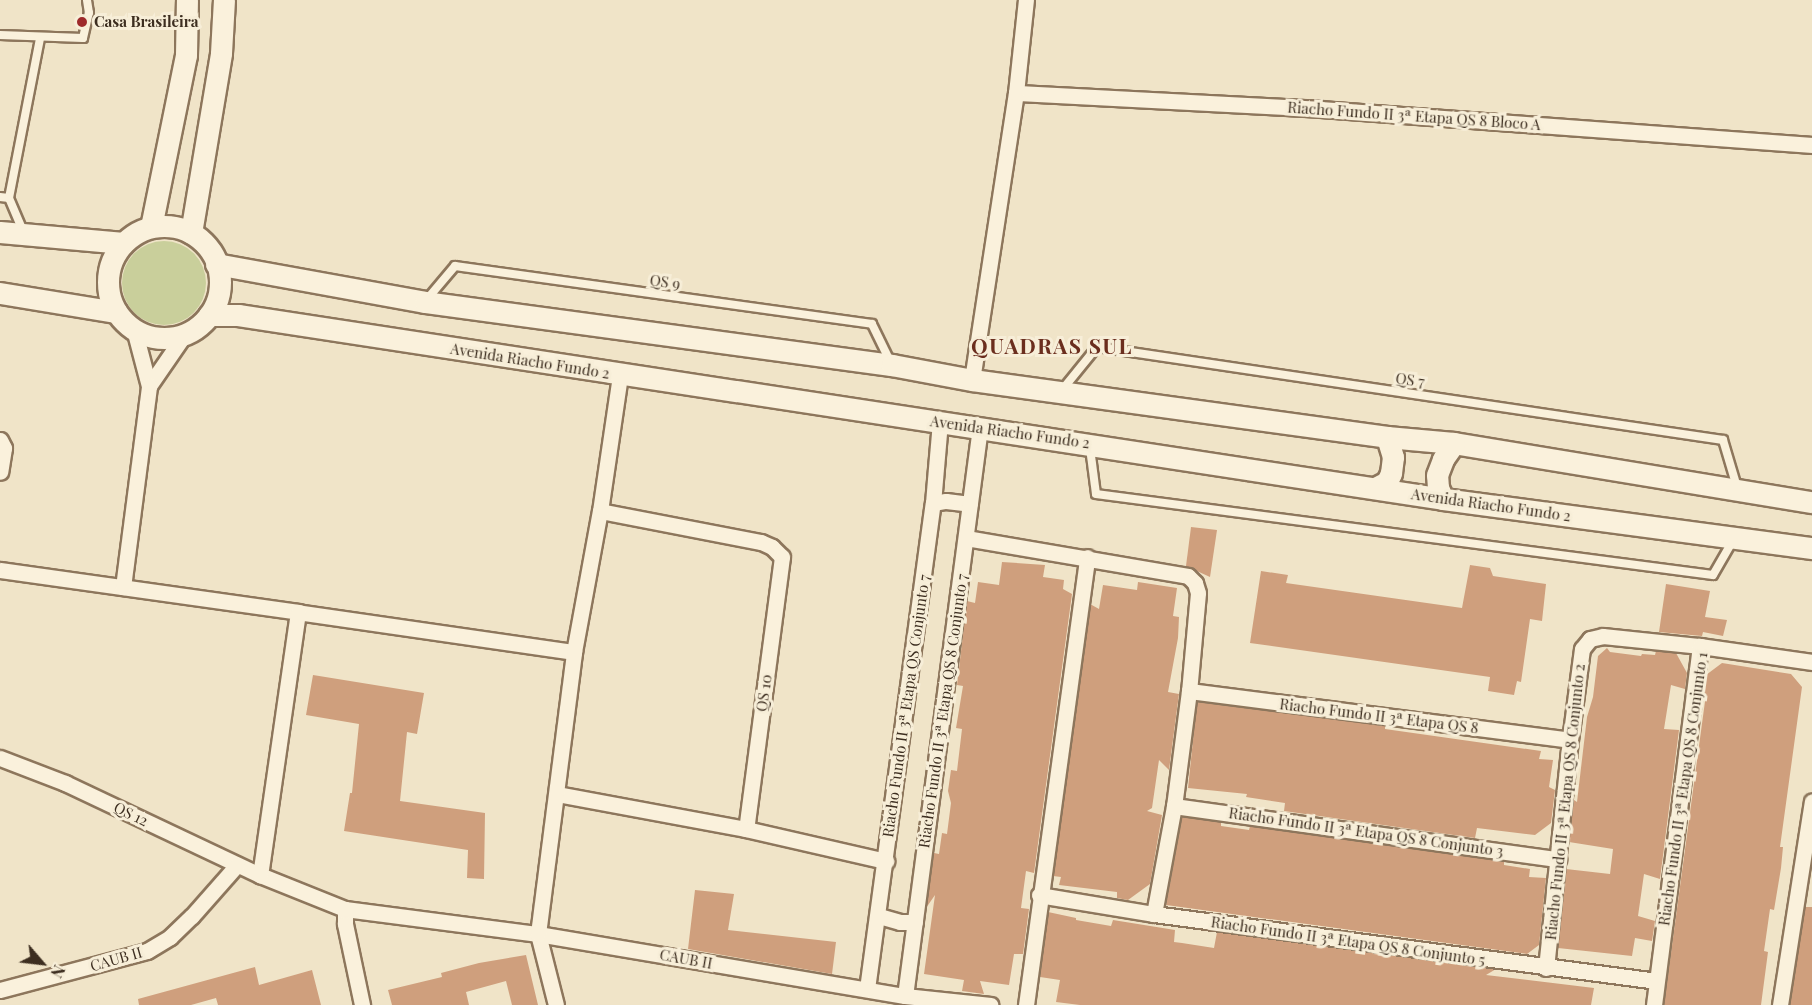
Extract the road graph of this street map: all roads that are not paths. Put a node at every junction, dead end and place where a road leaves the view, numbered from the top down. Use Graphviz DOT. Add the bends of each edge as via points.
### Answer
graph roads {
  1 [pos="87,0"];
  2 [pos="187,0"];
  3 [pos="224,0"];
  4 [pos="1026,0"];
  5 [pos="0,35"];
  6 [pos="40,38"];
  7 [pos="1016,93"];
  8 [pos="1812,145"];
  9 [pos="4,197"];
  10 [pos="152,227"];
  11 [pos="0,232"];
  12 [pos="191,233"];
  13 [pos="25,235"];
  14 [pos="124,243"];
  15 [pos="216,264"];
  16 [pos="0,293"];
  17 [pos="425,302"];
  18 [pos="116,312"];
  19 [pos="209,315"];
  20 [pos="134,330"];
  21 [pos="184,334"];
  22 [pos="892,365"];
  23 [pos="620,375"];
  24 [pos="972,380"];
  25 [pos="149,386"];
  26 [pos="1060,391"];
  27 [pos="940,422"];
  28 [pos="981,427"];
  29 [pos="1387,437"];
  30 [pos="0,440"];
  31 [pos="1454,443"];
  32 [pos="1090,444"];
  33 [pos="0,472"];
  34 [pos="1375,488"];
  35 [pos="1738,491"];
  36 [pos="1443,499"];
  37 [pos="1812,502"];
  38 [pos="933,503"];
  39 [pos="970,504"];
  40 [pos="600,511"];
  41 [pos="1735,537"];
  42 [pos="966,538"];
  43 [pos="1812,548"];
  44 [pos="1087,557"];
  45 [pos="0,570"];
  46 [pos="123,587"];
  47 [pos="298,612"];
  48 [pos="1700,646"];
  49 [pos="574,652"];
  50 [pos="1812,662"];
  51 [pos="1189,691"];
  52 [pos="1570,740"];
  53 [pos="0,758"];
  54 [pos="557,794"];
  55 [pos="1812,801"];
  56 [pos="1174,806"];
  57 [pos="746,828"];
  58 [pos="1558,859"];
  59 [pos="886,861"];
  60 [pos="237,865"];
  61 [pos="260,874"];
  62 [pos="1039,895"];
  63 [pos="345,909"];
  64 [pos="1154,914"];
  65 [pos="879,916"];
  66 [pos="915,922"];
  67 [pos="538,934"];
  68 [pos="1546,968"];
  69 [pos="1657,981"];
  70 [pos="867,989"];
  71 [pos="0,990"];
  72 [pos="905,996"];
  73 [pos="362,1005"];
  74 [pos="556,1005"];
  75 [pos="991,1005"];
  76 [pos="1026,1005"];
  77 [pos="1654,1005"];
  78 [pos="1780,1005"];
  1 -- 6 [label="lane" via="89,13 82,38"];
  2 -- 10 [label="main road" via="186,56"];
  3 -- 12 [label="main road" via="221,53"];
  4 -- 7 [label="street"];
  5 -- 6 [label="lane"];
  6 -- 9 [label="lane"];
  7 -- 8 [label="street, Riacho Fundo II 3ª Etapa QS 8 Bloco A" via="1321,109"];
  7 -- 24 [label="street"];
  9 -- 13 [label="lane"];
  10 -- 12 [label="main road"];
  10 -- 14 [label="main road"];
  11 -- 13 [label="main road"];
  12 -- 15 [label="main road" via="211,251"];
  13 -- 14 [label="main road"];
  14 -- 18 [label="main road" via="108,276 109,295"];
  15 -- 17 [label="main road"];
  15 -- 19 [label="main road" via="220,281"];
  16 -- 18 [label="main road"];
  17 -- 22 [label="main road"];
  17 -- 22 [label="lane, QS 9" via="455,266 872,324"];
  18 -- 20 [label="main road"];
  19 -- 21 [label="main road"];
  19 -- 23 [label="main road, Avenida Riacho Fundo 2" via="238,315"];
  20 -- 21 [label="main road" via="158,337"];
  20 -- 25 [label="street"];
  21 -- 25 [label="street"];
  22 -- 24 [label="main road"];
  23 -- 27 [label="main road, Avenida Riacho Fundo 2"];
  23 -- 40 [label="street"];
  24 -- 26 [label="main road"];
  25 -- 46 [label="street"];
  26 -- 29 [label="main road"];
  26 -- 35 [label="lane, QS 7" via="1097,347 1723,440"];
  27 -- 28 [label="main road, Avenida Riacho Fundo 2"];
  27 -- 38 [label="street, Riacho Fundo II 3ª Etapa QS Conjunto 7"];
  28 -- 32 [label="main road, Avenida Riacho Fundo 2"];
  28 -- 39 [label="street, Riacho Fundo II 3ª Etapa QS 8 Conjunto 7"];
  29 -- 31 [label="main road"];
  29 -- 34 [label="main road" via="1393,457 1391,473 1387,482"];
  30 -- 33 [label="street" via="4,448"];
  31 -- 35 [label="main road"];
  31 -- 36 [label="main road" via="1437,475"];
  32 -- 34 [label="main road, Avenida Riacho Fundo 2"];
  32 -- 41 [label="lane" via="1096,494 1713,575"];
  34 -- 36 [label="main road, Avenida Riacho Fundo 2"];
  35 -- 37 [label="main road"];
  36 -- 41 [label="main road, Avenida Riacho Fundo 2"];
  38 -- 39 [label="street"];
  38 -- 59 [label="street, Riacho Fundo II 3ª Etapa QS Conjunto 7"];
  39 -- 42 [label="street, Riacho Fundo II 3ª Etapa QS 8 Conjunto 7"];
  40 -- 49 [label="street"];
  40 -- 57 [label="street, QS 10" via="761,542 782,557"];
  41 -- 43 [label="main road, Avenida Riacho Fundo 2"];
  42 -- 44 [label="street"];
  42 -- 66 [label="street, Riacho Fundo II 3ª Etapa QS 8 Conjunto 7"];
  44 -- 51 [label="street" via="1188,576 1195,583 1198,593"];
  44 -- 62 [label="street"];
  45 -- 46 [label="street"];
  46 -- 47 [label="street"];
  47 -- 49 [label="street"];
  47 -- 61 [label="street"];
  48 -- 50 [label="street, Riacho Fundo II 3ª Etapa QS 8 Conjunto 1"];
  48 -- 52 [label="street, Riacho Fundo II 3ª Etapa QS 8 Conjunto 2" via="1603,636 1590,639 1582,649"];
  48 -- 69 [label="street, Riacho Fundo II 3ª Etapa QS 8 Conjunto 1"];
  49 -- 54 [label="street"];
  51 -- 52 [label="street, Riacho Fundo II 3ª Etapa QS 8"];
  51 -- 56 [label="street"];
  52 -- 58 [label="street, Riacho Fundo II 3ª Etapa QS 8 Conjunto 2"];
  53 -- 60 [label="street, QS 12" via="65,783"];
  54 -- 57 [label="street"];
  54 -- 67 [label="street"];
  55 -- 78 [label="street"];
  56 -- 58 [label="street, Riacho Fundo II 3ª Etapa QS 8 Conjunto 3"];
  56 -- 64 [label="street"];
  57 -- 59 [label="street"];
  58 -- 68 [label="street, Riacho Fundo II 3ª Etapa QS 8 Conjunto 2"];
  59 -- 65 [label="street, Riacho Fundo II 3ª Etapa QS Conjunto 7"];
  60 -- 61 [label="street, QS 12"];
  60 -- 71 [label="street, CAUB II" via="192,916 170,937 147,951"];
  61 -- 63 [label="street, QS 12"];
  62 -- 64 [label="street, Riacho Fundo II 3ª Etapa QS 8 Conjunto 5"];
  62 -- 76 [label="street"];
  63 -- 67 [label="street, CAUB II"];
  63 -- 73 [label="street"];
  64 -- 68 [label="street, Riacho Fundo II 3ª Etapa QS 8 Conjunto 5"];
  65 -- 66 [label="street"];
  65 -- 70 [label="street, Riacho Fundo II 3ª Etapa QS Conjunto 7"];
  66 -- 72 [label="street, Riacho Fundo II 3ª Etapa QS 8 Conjunto 7"];
  67 -- 70 [label="street, CAUB II"];
  67 -- 74 [label="street"];
  68 -- 69 [label="street, Riacho Fundo II 3ª Etapa QS 8 Conjunto 5"];
  69 -- 77 [label="street, Riacho Fundo II 3ª Etapa QS 8 Conjunto 1"];
  70 -- 72 [label="street, CAUB II"];
  72 -- 75 [label="street, CAUB II"];
}
